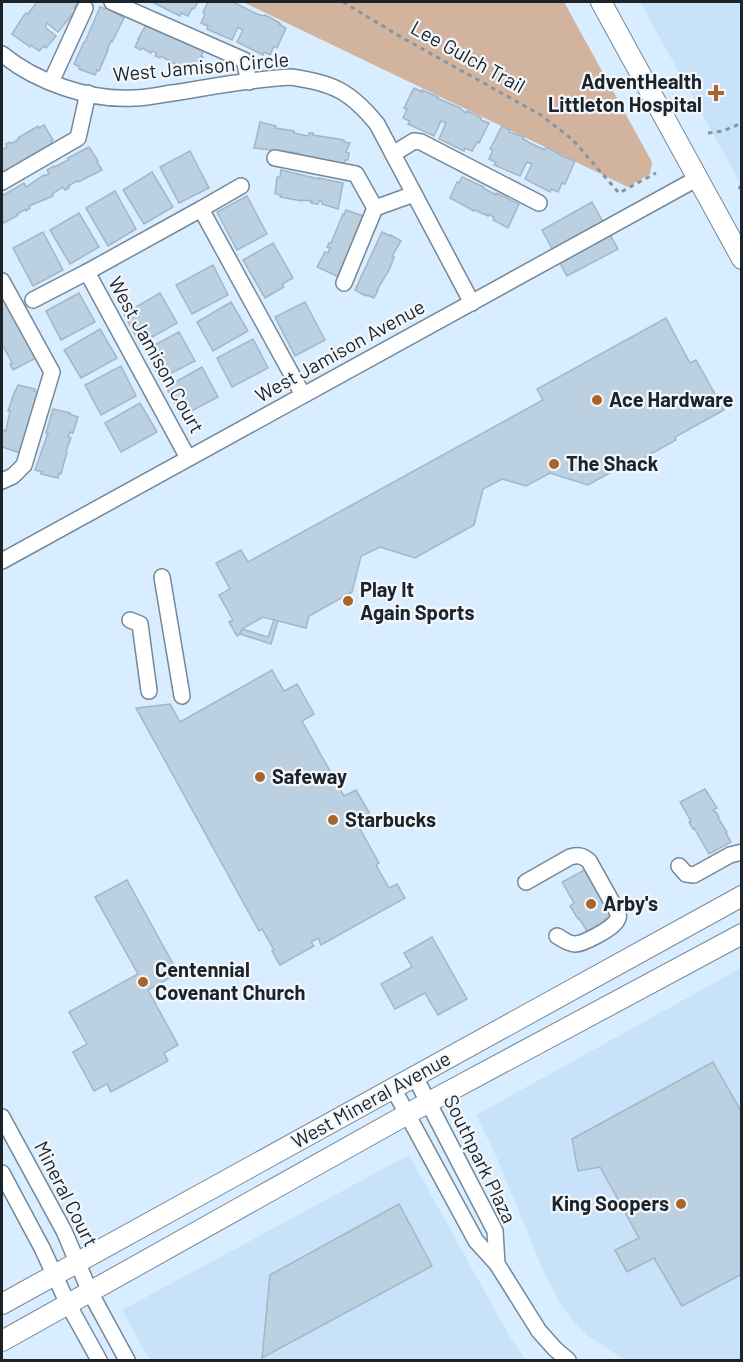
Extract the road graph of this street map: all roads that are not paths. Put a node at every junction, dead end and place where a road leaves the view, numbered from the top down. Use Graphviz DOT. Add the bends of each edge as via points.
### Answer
graph roads {
  1 [pos="112,2"];
  2 [pos="602,2"];
  3 [pos="85,8"];
  4 [pos="2,54"];
  5 [pos="51,82"];
  6 [pos="249,82"];
  7 [pos="88,93"];
  8 [pos="393,154"];
  9 [pos="274,158"];
  10 [pos="698,178"];
  11 [pos="2,182"];
  12 [pos="242,186"];
  13 [pos="414,194"];
  14 [pos="539,203"];
  15 [pos="375,208"];
  16 [pos="201,209"];
  17 [pos="741,260"];
  18 [pos="87,272"];
  19 [pos="2,281"];
  20 [pos="344,283"];
  21 [pos="33,300"];
  22 [pos="472,303"];
  23 [pos="303,395"];
  24 [pos="188,458"];
  25 [pos="2,481"];
  26 [pos="2,561"];
  27 [pos="162,577"];
  28 [pos="130,620"];
  29 [pos="149,692"];
  30 [pos="182,696"];
  31 [pos="741,852"];
  32 [pos="679,866"];
  33 [pos="526,882"];
  34 [pos="741,896"];
  35 [pos="741,934"];
  36 [pos="557,936"];
  37 [pos="414,1075"];
  38 [pos="393,1088"];
  39 [pos="429,1102"];
  40 [pos="408,1114"];
  41 [pos="2,1117"];
  42 [pos="2,1173"];
  43 [pos="77,1262"];
  44 [pos="497,1264"];
  45 [pos="54,1275"];
  46 [pos="90,1292"];
  47 [pos="2,1304"];
  48 [pos="68,1304"];
  49 [pos="2,1341"];
  50 [pos="99,1360"];
  51 [pos="127,1360"];
  52 [pos="568,1360"];
  1 -- 6 [label="street" via="244,60"];
  2 -- 10 [label="main road"];
  3 -- 5 [label="street"];
  4 -- 5 [label="street, West Jamison Circle"];
  5 -- 7 [label="street, West Jamison Circle"];
  6 -- 7 [label="street, West Jamison Circle" via="135,98"];
  6 -- 8 [label="street, West Jamison Circle" via="291,77 333,87 354,99 377,124"];
  7 -- 11 [label="street" via="78,138"];
  8 -- 13 [label="street, West Jamison Circle"];
  8 -- 14 [label="street" via="414,141 421,142"];
  9 -- 15 [label="street" via="356,174"];
  10 -- 17 [label="main road"];
  10 -- 22 [label="street, West Jamison Avenue"];
  12 -- 16 [label="street, West Jamison Court"];
  13 -- 15 [label="street"];
  13 -- 22 [label="street, West Jamison Circle"];
  15 -- 20 [label="street"];
  16 -- 18 [label="street, West Jamison Court"];
  16 -- 23 [label="street"];
  18 -- 21 [label="street, West Jamison Court"];
  18 -- 24 [label="street, West Jamison Court"];
  19 -- 25 [label="street" via="52,372 24,465"];
  22 -- 23 [label="street, West Jamison Avenue"];
  23 -- 24 [label="street, West Jamison Avenue"];
  24 -- 26 [label="street, West Jamison Avenue"];
  27 -- 30 [label="street"];
  28 -- 29 [label="street" via="140,624"];
  31 -- 32 [label="street" via="694,874 686,874"];
  33 -- 36 [label="street" via="570,857 584,856 589,861 617,911 617,921 578,944"];
  34 -- 37 [label="main road, West Mineral Avenue"];
  35 -- 39 [label="main road, West Mineral Avenue"];
  37 -- 38 [label="main road, West Mineral Avenue"];
  37 -- 39 [label="street, Southpark Plaza"];
  38 -- 40 [label="street, Southpark Plaza"];
  38 -- 43 [label="main road, West Mineral Avenue"];
  39 -- 40 [label="main road, West Mineral Avenue"];
  39 -- 44 [label="street, Southpark Plaza" via="495,1231"];
  40 -- 44 [label="street, Southpark Plaza" via="476,1241"];
  40 -- 46 [label="main road, West Mineral Avenue"];
  41 -- 43 [label="street, Mineral Court"];
  42 -- 45 [label="street"];
  43 -- 45 [label="main road, West Mineral Avenue"];
  43 -- 46 [label="street, Mineral Court"];
  44 -- 52 [label="street, Southpark Plaza" via="539,1331"];
  45 -- 47 [label="main road, West Mineral Avenue"];
  45 -- 48 [label="street"];
  46 -- 48 [label="main road, West Mineral Avenue"];
  46 -- 51 [label="street, Mineral Court"];
  48 -- 49 [label="main road, West Mineral Avenue"];
  48 -- 50 [label="street"];
}
